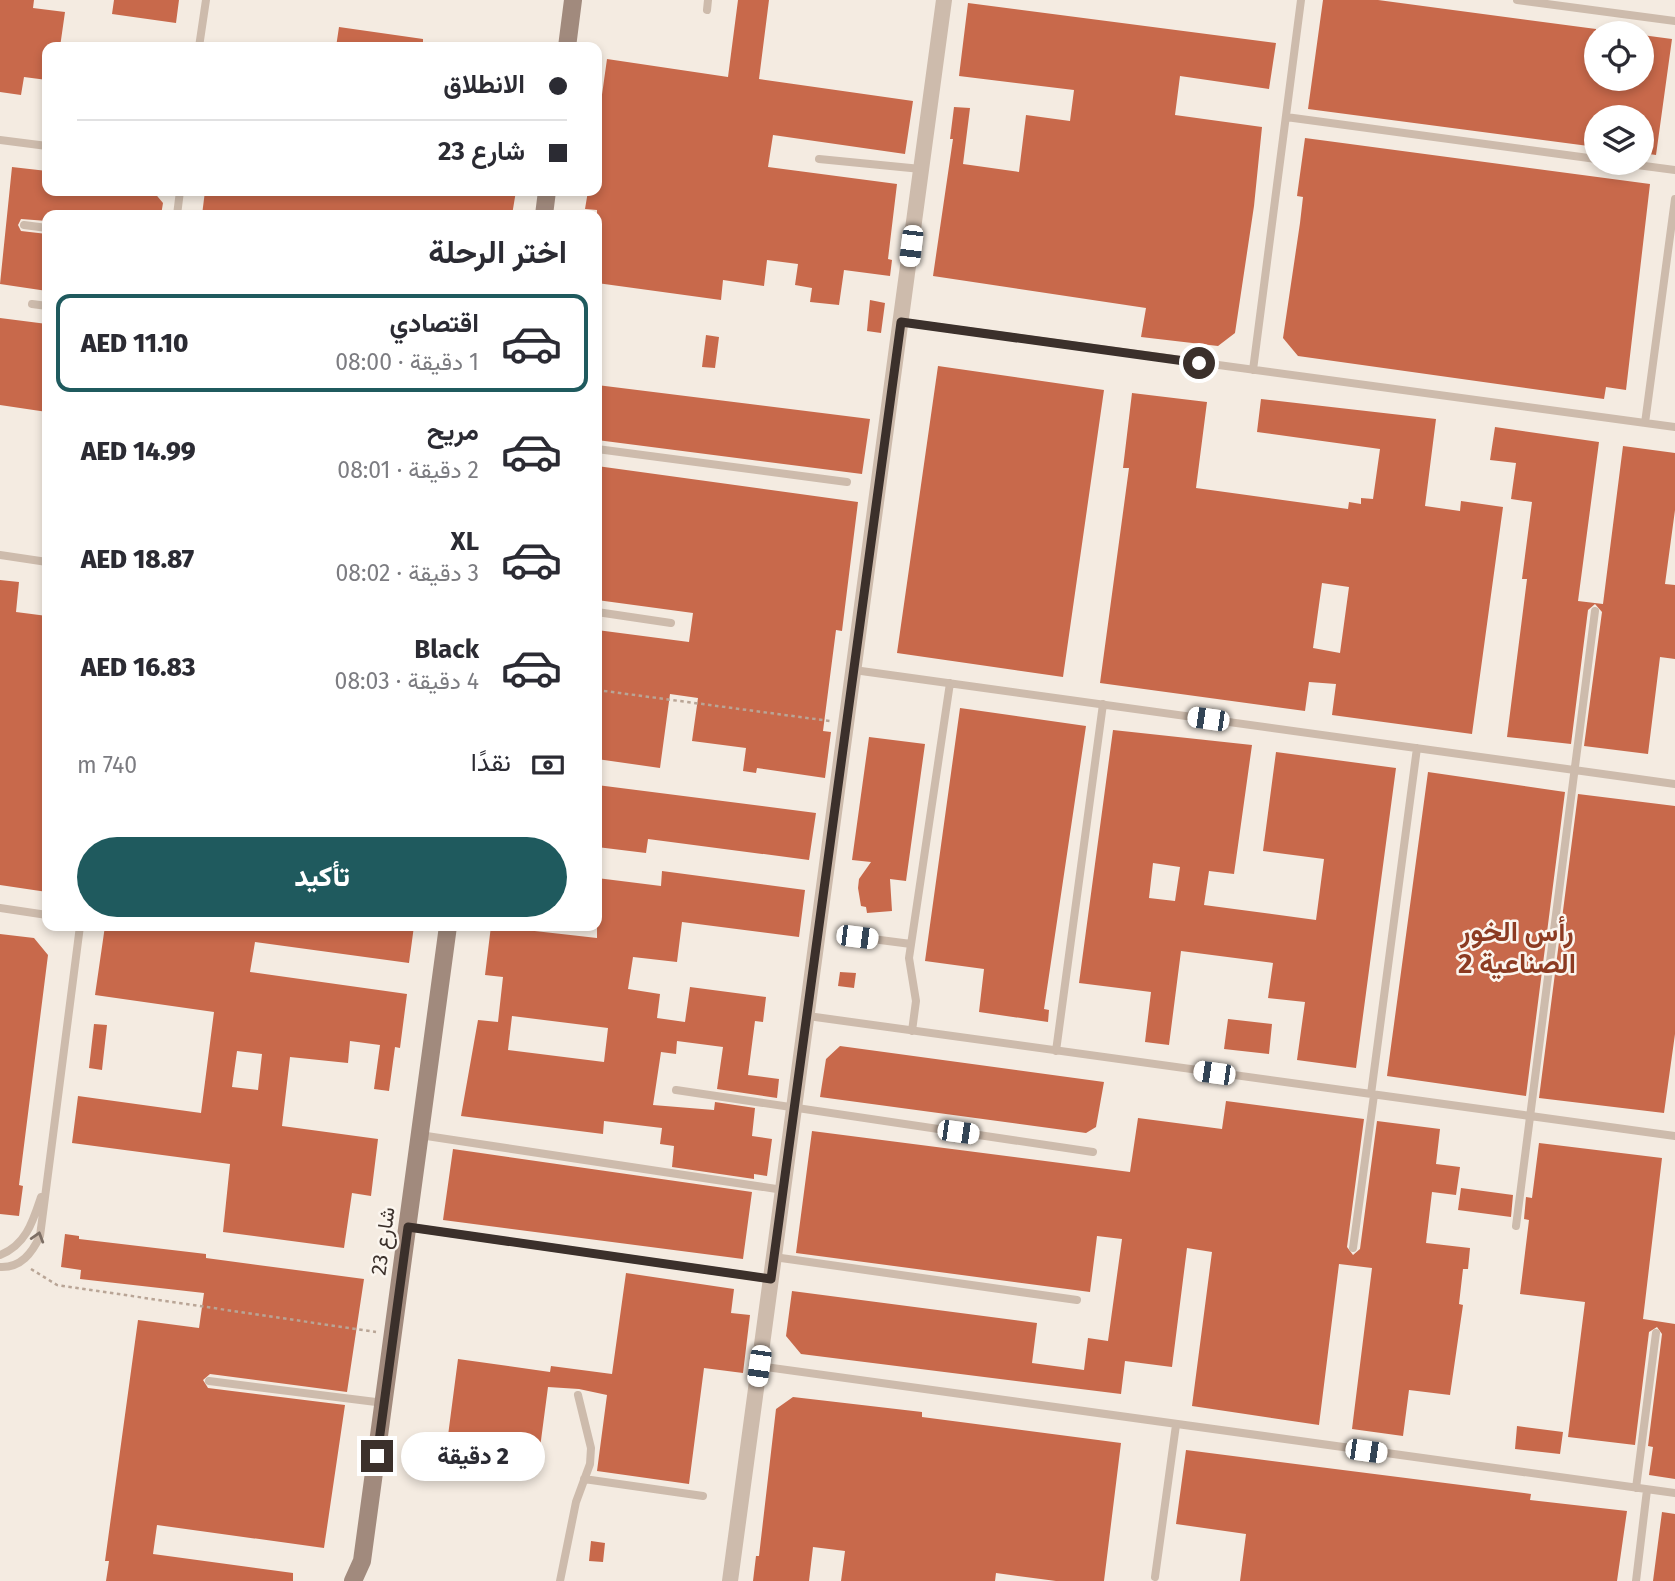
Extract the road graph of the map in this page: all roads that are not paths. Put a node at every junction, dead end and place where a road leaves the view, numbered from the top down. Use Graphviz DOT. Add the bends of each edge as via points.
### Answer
graph roads {
  1 [pos="206,0"];
  2 [pos="573,0"];
  3 [pos="708,0"];
  4 [pos="944,0"];
  5 [pos="1301,0"];
  6 [pos="1517,0"];
  7 [pos="707,10"];
  8 [pos="1675,21"];
  9 [pos="200,42"];
  10 [pos="568,42"];
  11 [pos="1286,117"];
  12 [pos="0,139"];
  13 [pos="42,145"];
  14 [pos="1584,157"];
  15 [pos="819,159"];
  16 [pos="1654,167"];
  17 [pos="921,169"];
  18 [pos="1675,170"];
  19 [pos="1675,199"];
  20 [pos="24,225"];
  21 [pos="42,227"];
  22 [pos="32,304"];
  23 [pos="42,305"];
  24 [pos="901,322"];
  25 [pos="1253,370"];
  26 [pos="1646,423"];
  27 [pos="1675,427"];
  28 [pos="602,450"];
  29 [pos="847,482"];
  30 [pos="0,555"];
  31 [pos="42,561"];
  32 [pos="1595,611"];
  33 [pos="602,613"];
  34 [pos="671,623"];
  35 [pos="854,670"];
  36 [pos="950,683"];
  37 [pos="1103,704"];
  38 [pos="1417,748"];
  39 [pos="1575,770"];
  40 [pos="1675,784"];
  41 [pos="0,908"];
  42 [pos="42,914"];
  43 [pos="79,931"];
  44 [pos="448,931"];
  45 [pos="857,937"];
  46 [pos="911,944"];
  47 [pos="807,1016"];
  48 [pos="912,1031"];
  49 [pos="1056,1051"];
  50 [pos="676,1090"];
  51 [pos="1372,1095"];
  52 [pos="795,1107"];
  53 [pos="1530,1116"];
  54 [pos="420,1135"];
  55 [pos="1675,1136"];
  56 [pos="1093,1152"];
  57 [pos="46,1185"];
  58 [pos="783,1190"];
  59 [pos="1516,1226"];
  60 [pos="408,1227"];
  61 [pos="1353,1248"];
  62 [pos="0,1255"];
  63 [pos="774,1257"];
  64 [pos="0,1267"];
  65 [pos="771,1279"];
  66 [pos="1076,1300"];
  67 [pos="1656,1333"];
  68 [pos="759,1366"];
  69 [pos="209,1381"];
  70 [pos="578,1395"];
  71 [pos="384,1403"];
  72 [pos="1176,1425"];
  73 [pos="584,1479"];
  74 [pos="1636,1488"];
  75 [pos="1647,1490"];
  76 [pos="1675,1493"];
  77 [pos="704,1496"];
  78 [pos="362,1561"];
  79 [pos="1155,1577"];
  80 [pos="353,1581"];
  81 [pos="366,1581"];
  82 [pos="560,1581"];
  83 [pos="730,1581"];
  84 [pos="1636,1581"];
  1 -- 9 [label="lane"];
  2 -- 10 [label="street"];
  3 -- 7 [label="lane"];
  4 -- 17 [label="street"];
  5 -- 11 [label="lane"];
  6 -- 8 [label="lane"];
  11 -- 14 [label="lane"];
  11 -- 25 [label="lane"];
  12 -- 13 [label="lane"];
  15 -- 17 [label="lane"];
  16 -- 18 [label="lane"];
  17 -- 24 [label="street"];
  19 -- 26 [label="lane"];
  20 -- 21 [label="lane"];
  22 -- 23 [label="lane"];
  24 -- 25 [label="lane"];
  24 -- 35 [label="street"];
  25 -- 26 [label="lane"];
  26 -- 27 [label="lane"];
  28 -- 29 [label="lane"];
  30 -- 31 [label="lane"];
  32 -- 39 [label="lane"];
  33 -- 34 [label="lane"];
  35 -- 36 [label="lane"];
  35 -- 47 [label="street"];
  36 -- 37 [label="lane"];
  36 -- 46 [label="lane"];
  37 -- 38 [label="lane"];
  37 -- 49 [label="lane"];
  38 -- 39 [label="lane"];
  38 -- 51 [label="lane"];
  39 -- 40 [label="lane"];
  39 -- 53 [label="lane"];
  41 -- 42 [label="lane"];
  43 -- 57 [label="lane"];
  44 -- 54 [label="street, شارع 23"];
  45 -- 46 [label="lane"];
  46 -- 48 [label="lane" via="909,965 916,1008"];
  47 -- 48 [label="lane"];
  47 -- 52 [label="street"];
  48 -- 49 [label="lane"];
  49 -- 51 [label="lane"];
  50 -- 52 [label="lane"];
  51 -- 53 [label="lane"];
  51 -- 61 [label="lane"];
  52 -- 56 [label="lane"];
  52 -- 58 [label="street"];
  53 -- 55 [label="lane"];
  53 -- 59 [label="lane"];
  54 -- 58 [label="lane"];
  54 -- 60 [label="street, شارع 23"];
  57 -- 62 [label="lane" via="27,1233"];
  64 -- 57 [label="lane, one-way" via="22,1262 33,1251 40,1236"];
  58 -- 63 [label="street"];
  60 -- 65 [label="lane"];
  60 -- 71 [label="street, شارع 23"];
  63 -- 65 [label="street"];
  63 -- 66 [label="lane"];
  65 -- 68 [label="street"];
  67 -- 74 [label="lane"];
  68 -- 72 [label="lane"];
  68 -- 83 [label="street"];
  69 -- 71 [label="lane"];
  70 -- 73 [label="lane" via="591,1448"];
  71 -- 78 [label="street, شارع 23"];
  72 -- 74 [label="lane"];
  72 -- 79 [label="lane"];
  73 -- 77 [label="lane"];
  73 -- 82 [label="lane"];
  74 -- 75 [label="lane"];
  75 -- 76 [label="lane"];
  75 -- 84 [label="lane"];
  78 -- 80 [label="street, شارع 23"];
  78 -- 81 [label="street, شارع 23"];
}
